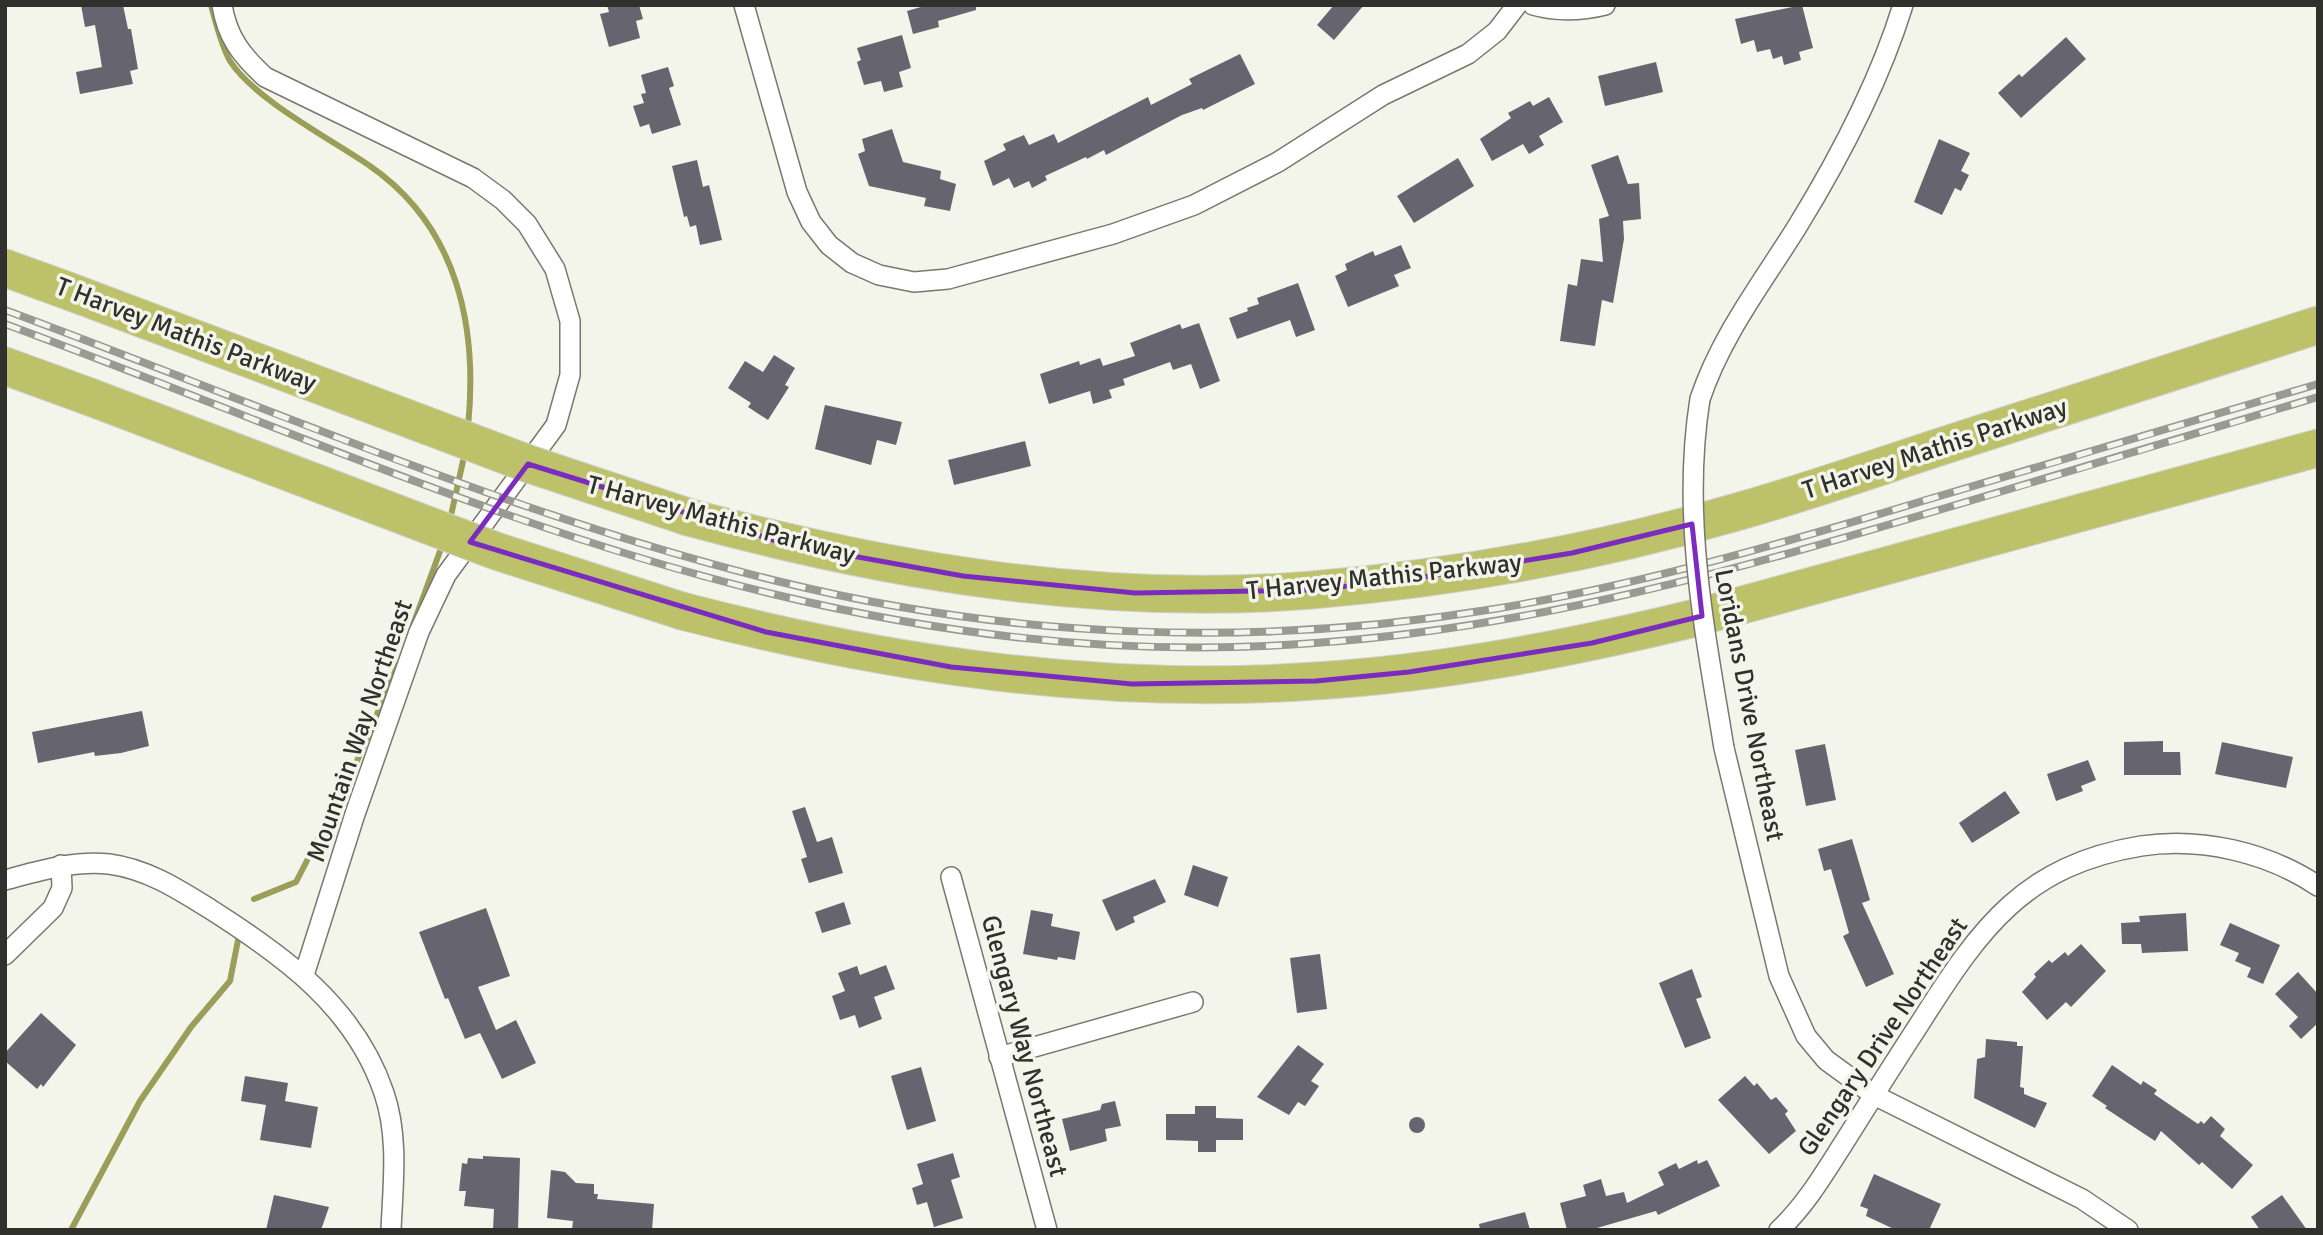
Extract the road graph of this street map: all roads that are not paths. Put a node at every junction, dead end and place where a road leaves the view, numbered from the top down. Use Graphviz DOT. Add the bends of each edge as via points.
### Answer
graph roads {
  1 [pos="222,5"];
  2 [pos="744,5"];
  3 [pos="1517,5"];
  4 [pos="1533,5"];
  5 [pos="1605,5"];
  6 [pos="1903,5"];
  7 [pos="5,268"];
  8 [pos="2318,324"];
  9 [pos="5,366"];
  10 [pos="2318,448"];
  11 [pos="61,866"];
  12 [pos="951,877"];
  13 [pos="5,880"];
  14 [pos="2318,886"];
  15 [pos="5,955"];
  16 [pos="304,975"];
  17 [pos="1193,1002"];
  18 [pos="999,1058"];
  19 [pos="1874,1095"];
  20 [pos="391,1230"];
  21 [pos="1047,1230"];
  22 [pos="1779,1230"];
  23 [pos="2129,1230"];
  1 -- 16 [label="street, Mountain Way Northeast" via="226,27 242,55 265,77 473,178 503,200 543,245 570,321 570,375 556,425 446,575 419,632"];
  2 -- 3 [label="street" via="797,192 811,222 829,245 852,263 879,275 914,282 948,279 1113,234 1194,205 1278,162 1383,95 1468,54 1497,31"];
  4 -- 5 [label="street" via="1553,11"];
  6 -- 19 [label="street, Loridans Drive Northeast, bridge" via="1871,90 1845,142 1721,347 1700,399 1693,440 1692,529 1706,645 1724,747 1771,946 1806,1036 1826,1060"];
  7 -- 8 [label="highway, T Harvey Mathis Parkway, bridge" via="529,464 688,517 786,544 963,576 1135,593 1309,590 1486,570 1573,553 1736,513"];
  9 -- 10 [label="highway, bridge" via="496,551 682,611 951,667 1132,684 1316,681 1501,660 1592,643"];
  11 -- 13 [label="street"];
  11 -- 15 [label="street" via="62,888 53,908"];
  11 -- 16 [label="street" via="110,864 151,875 260,941"];
  12 -- 18 [label="street, Glengary Way Northeast"];
  14 -- 19 [label="street, Glengary Drive Northeast" via="2274,862 2196,844 2111,851 2073,864 2037,884 1983,930"];
  16 -- 20 [label="street" via="355,1033 385,1095 395,1156"];
  17 -- 18 [label="street"];
  18 -- 21 [label="street, Glengary Way Northeast"];
  19 -- 22 [label="street, Glengary Drive Northeast" via="1811,1193"];
  19 -- 23 [label="street, Loridans Drive Northeast" via="2082,1199"];
}
